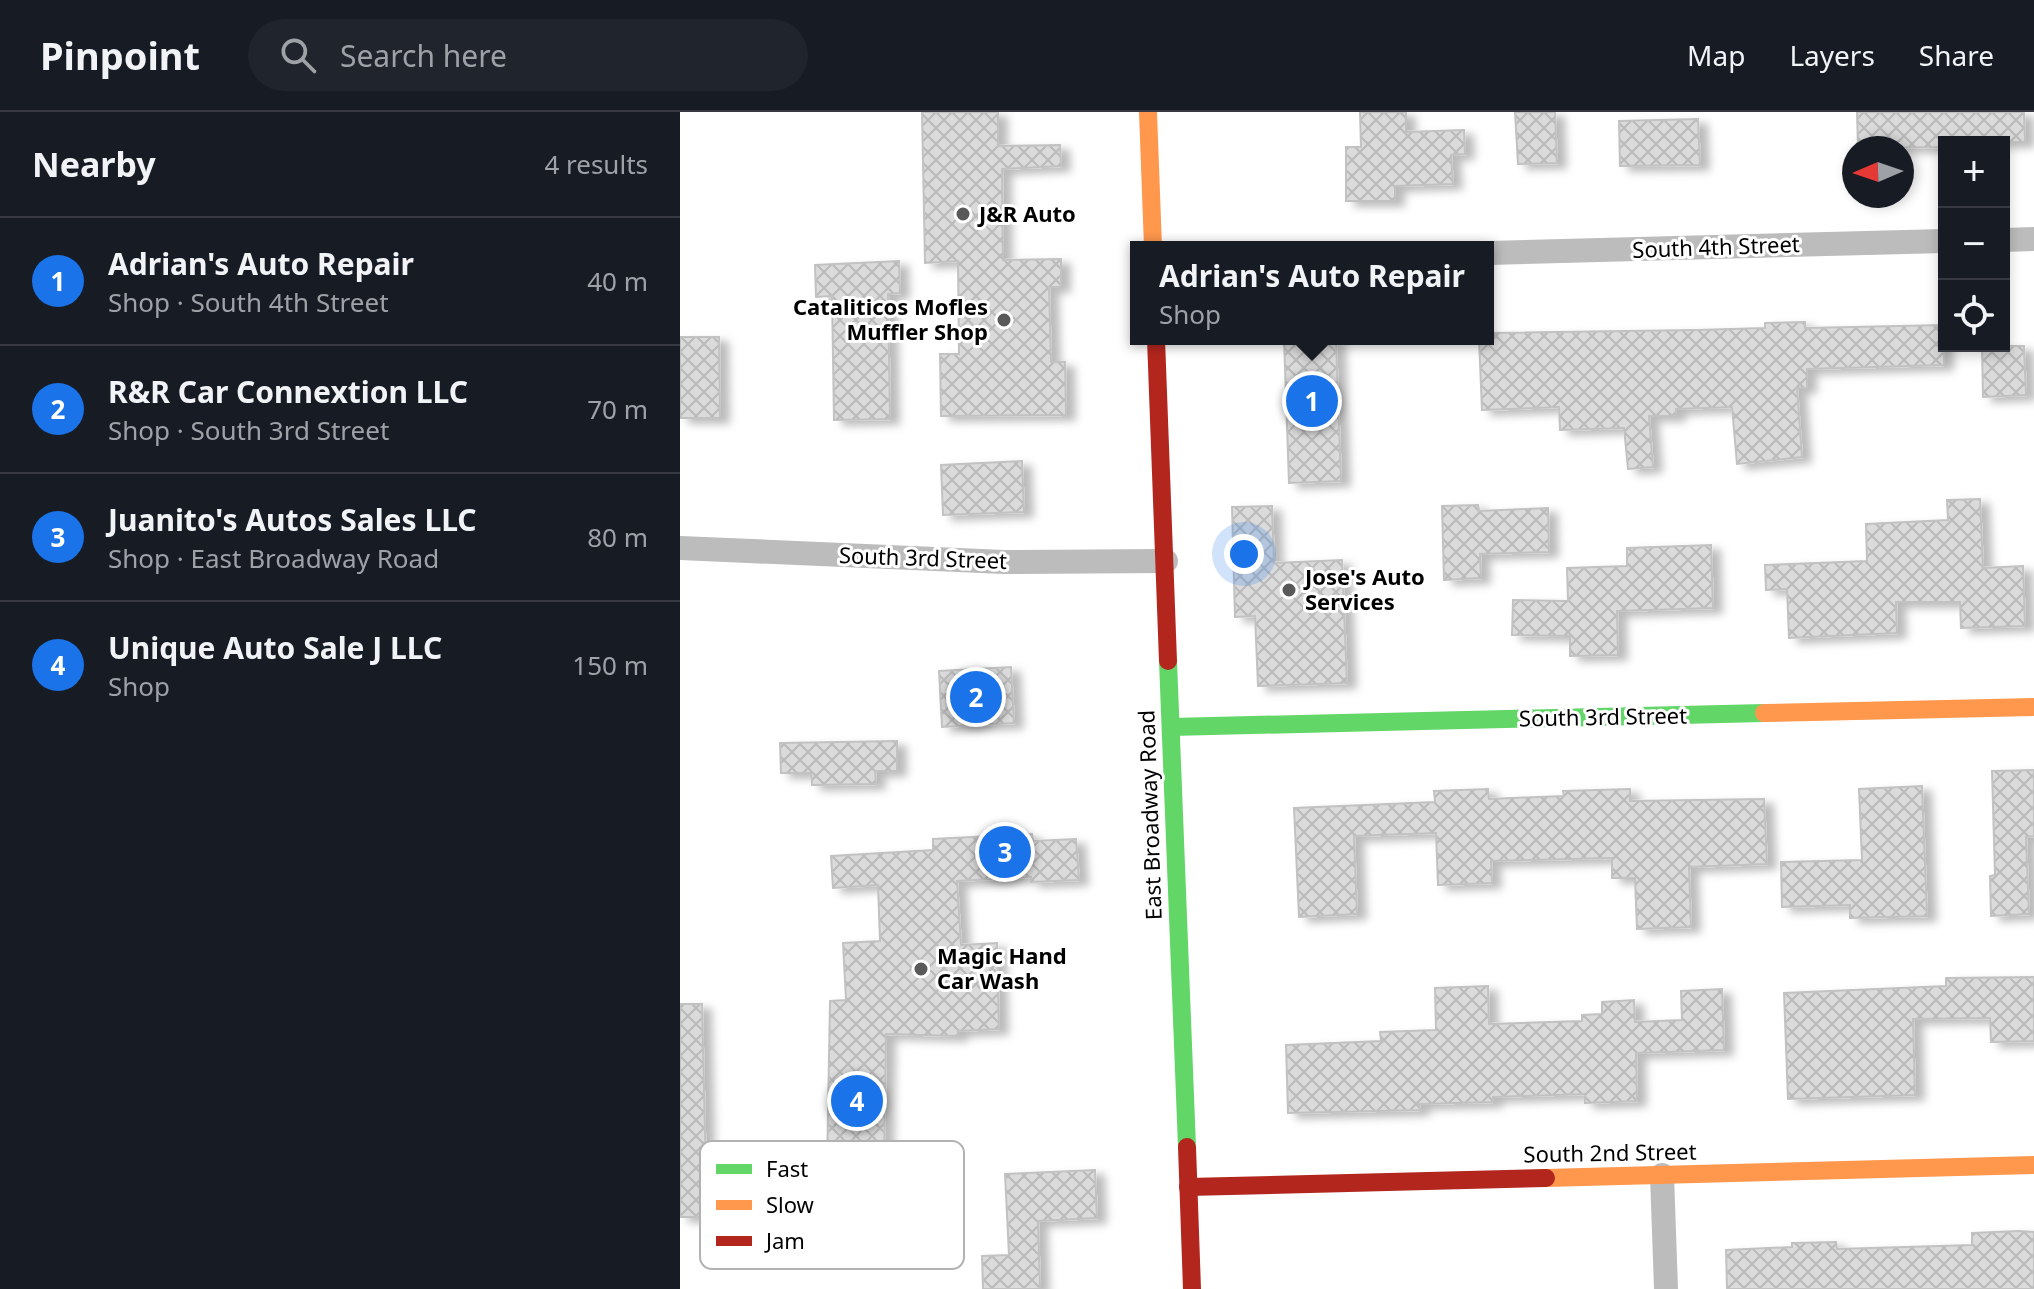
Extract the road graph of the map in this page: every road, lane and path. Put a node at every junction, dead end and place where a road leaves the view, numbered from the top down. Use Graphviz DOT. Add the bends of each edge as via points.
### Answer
graph roads {
  1 [pos="1148,112"];
  2 [pos="2034,239"];
  3 [pos="2010,240"];
  4 [pos="1153,241"];
  5 [pos="1938,241"];
  6 [pos="1494,253"];
  7 [pos="1156,345"];
  8 [pos="680,548"];
  9 [pos="1166,561"];
  10 [pos="2034,707"];
  11 [pos="1171,727"];
  12 [pos="2034,1165"];
  13 [pos="1662,1175"];
  14 [pos="1188,1187"];
  15 [pos="1192,1289"];
  16 [pos="1666,1289"];
  1 -- 4 [label="street"];
  2 -- 3 [label="street"];
  5 -- 6 [label="street, South 4th Street"];
  7 -- 9 [label="street, East Broadway Road"];
  8 -- 9 [label="street, South 3rd Street" via="1004,562"];
  9 -- 11 [label="street, East Broadway Road"];
  10 -- 11 [label="street, South 3rd Street"];
  11 -- 14 [label="street, East Broadway Road"];
  12 -- 13 [label="street, South 2nd Street"];
  13 -- 14 [label="street, South 2nd Street"];
  13 -- 16 [label="street"];
  14 -- 15 [label="street, East Broadway Road"];
}
